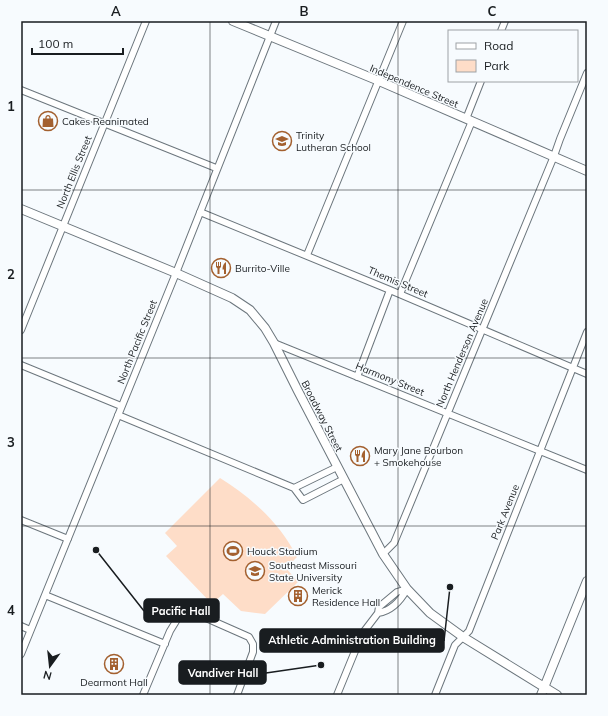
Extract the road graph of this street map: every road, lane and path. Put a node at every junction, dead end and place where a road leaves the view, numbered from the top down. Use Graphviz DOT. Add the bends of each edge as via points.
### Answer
graph roads {
  1 [pos="146,21"];
  2 [pos="232,21"];
  3 [pos="276,21"];
  4 [pos="403,21"];
  5 [pos="270,36"];
  6 [pos="587,73"];
  7 [pos="379,81"];
  8 [pos="481,82"];
  9 [pos="21,90"];
  10 [pos="469,120"];
  11 [pos="104,124"];
  12 [pos="554,156"];
  13 [pos="216,168"];
  14 [pos="587,171"];
  15 [pos="21,209"];
  16 [pos="200,212"];
  17 [pos="62,226"];
  18 [pos="308,256"];
  19 [pos="176,273"];
  20 [pos="390,290"];
  21 [pos="400,294"];
  22 [pos="483,329"];
  23 [pos="21,330"];
  24 [pos="587,332"];
  25 [pos="274,343"];
  26 [pos="21,365"];
  27 [pos="572,368"];
  28 [pos="587,374"];
  29 [pos="357,377"];
  30 [pos="121,406"];
  31 [pos="447,413"];
  32 [pos="118,415"];
  33 [pos="540,451"];
  34 [pos="337,467"];
  35 [pos="587,470"];
  36 [pos="344,479"];
  37 [pos="294,488"];
  38 [pos="21,520"];
  39 [pos="68,539"];
  40 [pos="383,554"];
  41 [pos="587,581"];
  42 [pos="407,589"];
  43 [pos="585,592"];
  44 [pos="45,595"];
  45 [pos="21,626"];
  46 [pos="30,630"];
  47 [pos="463,637"];
  48 [pos="165,644"];
  49 [pos="21,654"];
  50 [pos="544,686"];
  51 [pos="143,695"];
  52 [pos="238,695"];
  53 [pos="337,695"];
  54 [pos="435,695"];
  55 [pos="540,695"];
  56 [pos="557,695"];
  1 -- 11 [label="street, North Ellis Street"];
  2 -- 5 [label="main road, Independence Street"];
  3 -- 5 [label="street, North Pacific Street"];
  4 -- 7 [label="street"];
  5 -- 7 [label="main road, Independence Street"];
  5 -- 13 [label="street, North Pacific Street"];
  6 -- 12 [label="street, North Henderson Avenue"];
  7 -- 10 [label="main road, Independence Street"];
  7 -- 18 [label="street"];
  8 -- 10 [label="street"];
  9 -- 11 [label="street"];
  10 -- 12 [label="main road, Independence Street"];
  10 -- 21 [label="street"];
  11 -- 13 [label="street"];
  11 -- 17 [label="street, North Ellis Street"];
  12 -- 14 [label="main road, Independence Street"];
  12 -- 22 [label="street, North Henderson Avenue"];
  13 -- 16 [label="street, North Pacific Street"];
  15 -- 17 [label="main road, Broadway Street"];
  16 -- 18 [label="street, Themis Street"];
  16 -- 19 [label="street, North Pacific Street"];
  17 -- 19 [label="main road, Broadway Street"];
  17 -- 23 [label="street, North Ellis Street"];
  18 -- 20 [label="street, Themis Street"];
  19 -- 25 [label="main road, Broadway Street" via="239,302 250,310"];
  19 -- 30 [label="street, North Pacific Street"];
  20 -- 21 [label="street, Themis Street"];
  20 -- 29 [label="street"];
  21 -- 22 [label="street, Themis Street"];
  22 -- 27 [label="street, Themis Street"];
  22 -- 31 [label="street, North Henderson Avenue"];
  24 -- 27 [label="street, Park Avenue"];
  25 -- 29 [label="street, Harmony Street"];
  25 -- 34 [label="main road, Broadway Street"];
  26 -- 30 [label="street"];
  27 -- 28 [label="street, Themis Street"];
  27 -- 33 [label="street, Park Avenue"];
  29 -- 31 [label="street, Harmony Street"];
  30 -- 32 [label="street, North Pacific Street"];
  31 -- 33 [label="street, Harmony Street"];
  31 -- 40 [label="street, North Henderson Avenue" via="394,543"];
  32 -- 37 [label="street"];
  32 -- 39 [label="street, North Pacific Street"];
  33 -- 35 [label="street, Harmony Street"];
  33 -- 47 [label="street, Park Avenue" via="469,631"];
  34 -- 36 [label="main road, Broadway Street"];
  34 -- 37 [label="street"];
  36 -- 37 [label="street" via="302,500"];
  36 -- 40 [label="main road, Broadway Street"];
  38 -- 39 [label="street"];
  39 -- 44 [label="street, North Pacific Street"];
  40 -- 42 [label="main road, Broadway Street"];
  41 -- 43 [label="main road"];
  42 -- 47 [label="main road, Broadway Street" via="430,613"];
  42 -- 53 [label="street" via="403,598 385,612 378,613 362,634"];
  43 -- 50 [label="main road"];
  44 -- 46 [label="street, North Pacific Street"];
  44 -- 48 [label="street"];
  45 -- 46 [label="street"];
  46 -- 49 [label="street, North Pacific Street"];
  47 -- 50 [label="main road, Broadway Street"];
  47 -- 54 [label="street, Park Avenue" via="455,645"];
  48 -- 51 [label="street"];
  48 -- 52 [label="street" via="178,618 189,613 197,614 249,637 253,644 253,652"];
  50 -- 55 [label="main road"];
  50 -- 56 [label="main road, Broadway Street"];
}
